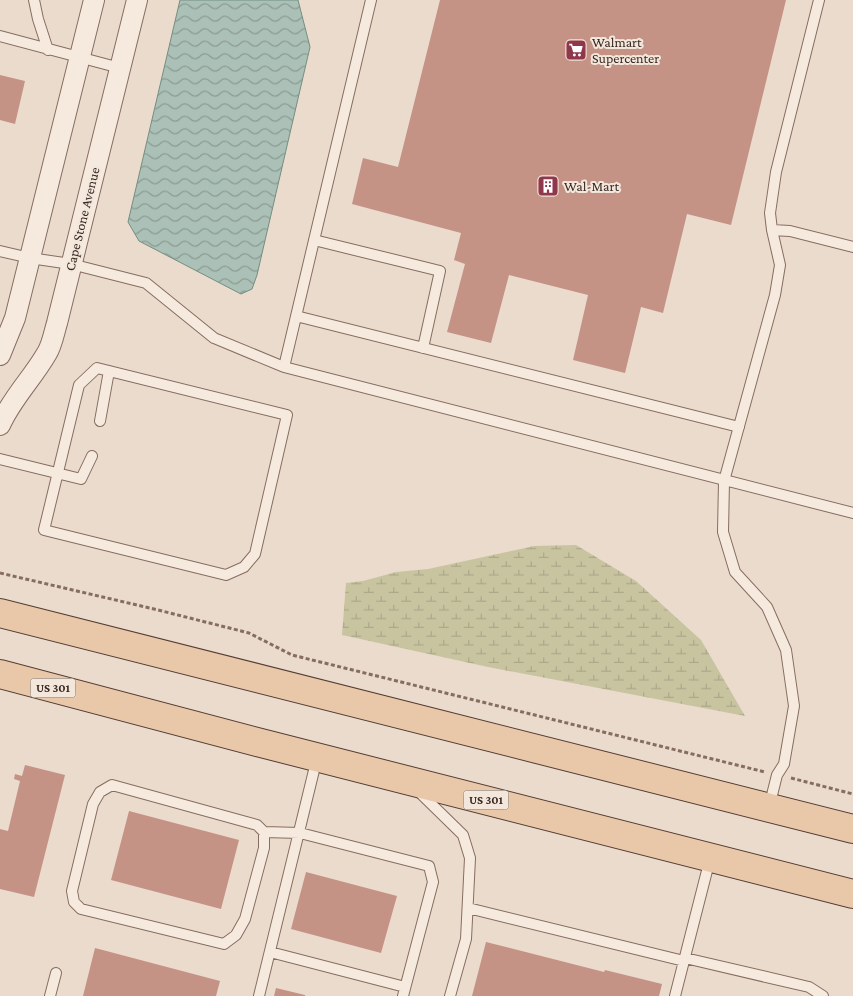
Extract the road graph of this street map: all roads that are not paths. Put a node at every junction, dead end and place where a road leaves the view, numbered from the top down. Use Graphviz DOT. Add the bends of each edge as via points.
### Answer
graph roads {
  1 [pos="34,0"];
  2 [pos="94,0"];
  3 [pos="137,0"];
  4 [pos="371,0"];
  5 [pos="819,0"];
  6 [pos="0,36"];
  7 [pos="48,50"];
  8 [pos="80,58"];
  9 [pos="120,68"];
  10 [pos="772,230"];
  11 [pos="314,240"];
  12 [pos="853,247"];
  13 [pos="0,251"];
  14 [pos="30,258"];
  15 [pos="71,264"];
  16 [pos="296,316"];
  17 [pos="422,348"];
  18 [pos="0,355"];
  19 [pos="284,368"];
  20 [pos="109,371"];
  21 [pos="100,421"];
  22 [pos="0,426"];
  23 [pos="739,427"];
  24 [pos="92,456"];
  25 [pos="0,459"];
  26 [pos="56,473"];
  27 [pos="724,480"];
  28 [pos="853,513"];
  29 [pos="0,613"];
  30 [pos="0,674"];
  31 [pos="318,757"];
  32 [pos="408,780"];
  33 [pos="769,807"];
  34 [pos="853,829"];
  35 [pos="264,832"];
  36 [pos="300,833"];
  37 [pos="710,858"];
  38 [pos="853,894"];
  39 [pos="468,908"];
  40 [pos="270,952"];
  41 [pos="685,959"];
  42 [pos="56,973"];
  43 [pos="404,992"];
  44 [pos="50,996"];
  45 [pos="259,996"];
  46 [pos="450,996"];
  47 [pos="675,996"];
  48 [pos="823,996"];
  1 -- 7 [label="lane"];
  2 -- 8 [label="street"];
  3 -- 9 [label="street, Cape Stone Avenue"];
  4 -- 11 [label="lane"];
  5 -- 10 [label="lane" via="776,172 770,213"];
  6 -- 7 [label="lane"];
  7 -- 8 [label="lane"];
  8 -- 9 [label="lane"];
  8 -- 14 [label="street"];
  9 -- 15 [label="street, Cape Stone Avenue"];
  10 -- 12 [label="lane" via="790,231"];
  10 -- 23 [label="lane" via="780,265 775,295"];
  11 -- 16 [label="lane"];
  11 -- 17 [label="lane" via="440,271"];
  13 -- 14 [label="lane"];
  14 -- 15 [label="lane"];
  14 -- 18 [label="street" via="15,318"];
  15 -- 19 [label="lane" via="146,283 214,338"];
  15 -- 22 [label="street, Cape Stone Avenue" via="48,351 8,408"];
  16 -- 17 [label="lane"];
  16 -- 19 [label="lane"];
  17 -- 23 [label="lane"];
  19 -- 27 [label="lane"];
  20 -- 21 [label="lane"];
  20 -- 26 [label="lane" via="97,368 79,385"];
  20 -- 26 [label="lane" via="287,415 255,554 244,567 226,575 44,530"];
  23 -- 27 [label="lane"];
  24 -- 26 [label="lane" via="81,479"];
  25 -- 26 [label="lane"];
  27 -- 28 [label="lane"];
  27 -- 33 [label="lane" via="723,532 735,572 767,608 786,650 794,706 784,764 777,775"];
  29 -- 33 [label="main road"];
  30 -- 31 [label="main road, US 301"];
  31 -- 32 [label="main road, US 301"];
  31 -- 36 [label="lane"];
  32 -- 37 [label="main road, US 301"];
  32 -- 39 [label="lane" via="463,835 470,858"];
  33 -- 34 [label="main road"];
  35 -- 35 [label="lane" via="257,825 112,785 100,792 93,804 72,891 74,902 81,909 224,944 236,935 245,919 264,848"];
  35 -- 36 [label="lane"];
  36 -- 40 [label="lane"];
  36 -- 43 [label="lane" via="428,866 433,882"];
  37 -- 38 [label="main road, US 301"];
  37 -- 41 [label="lane"];
  39 -- 41 [label="lane"];
  39 -- 46 [label="lane" via="466,939"];
  40 -- 43 [label="lane"];
  40 -- 45 [label="lane"];
  41 -- 47 [label="lane"];
  41 -- 48 [label="lane" via="809,986"];
  42 -- 44 [label="lane"];
}
